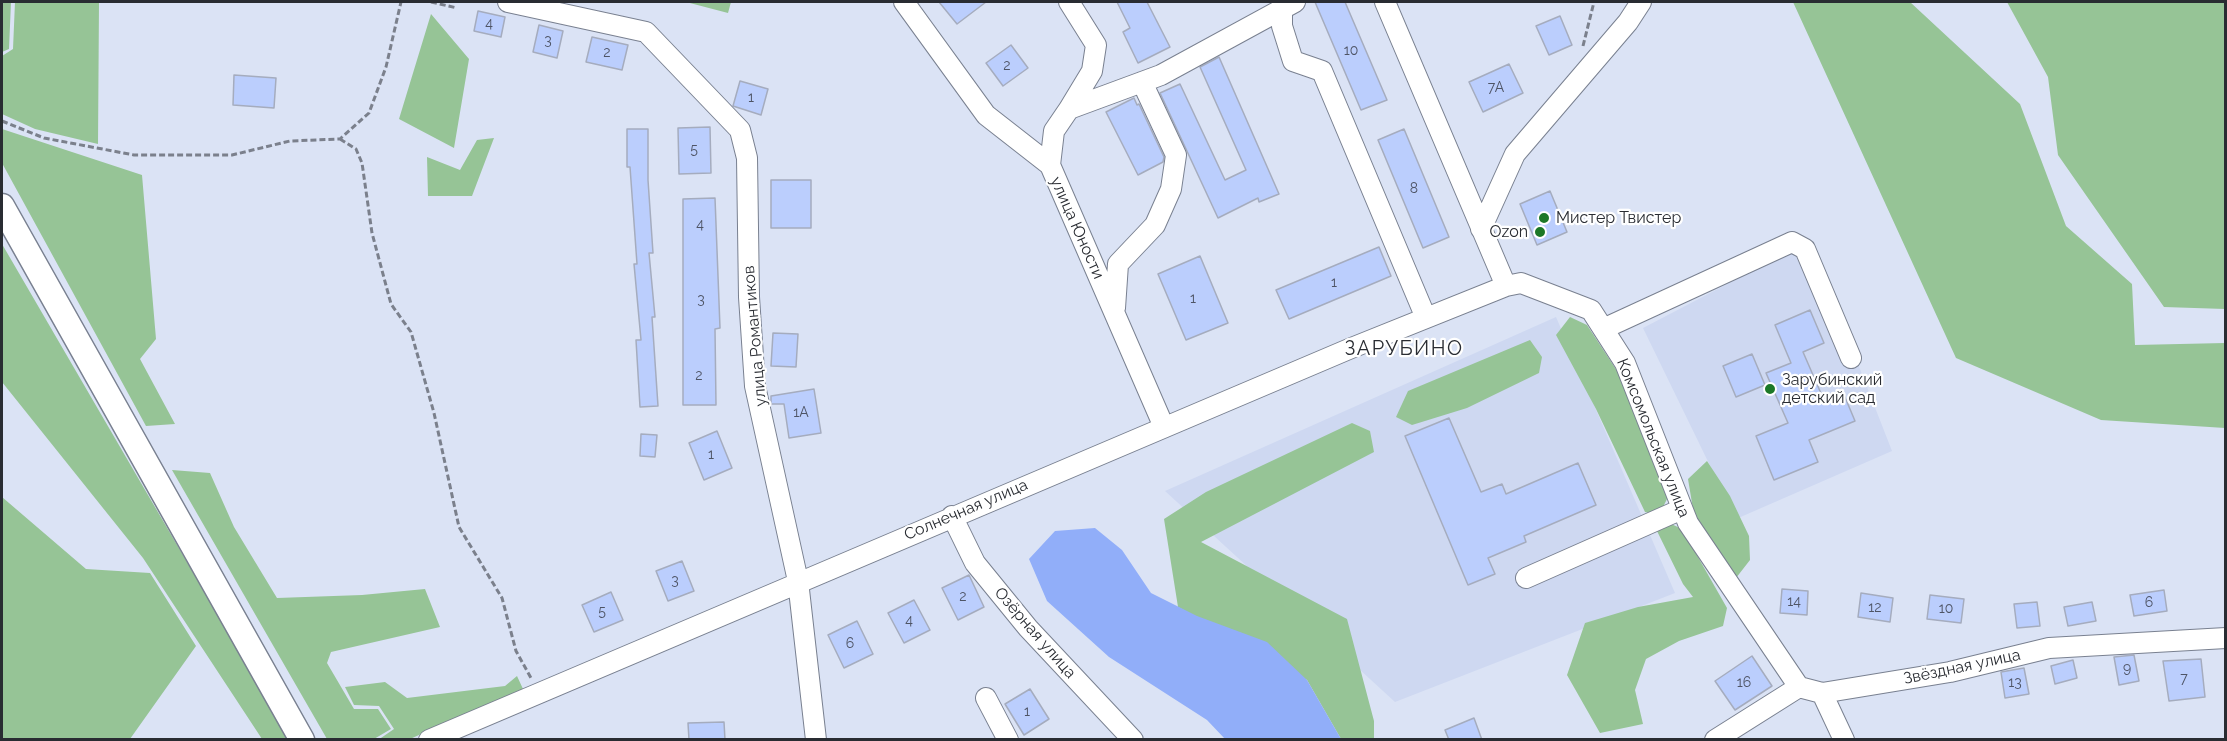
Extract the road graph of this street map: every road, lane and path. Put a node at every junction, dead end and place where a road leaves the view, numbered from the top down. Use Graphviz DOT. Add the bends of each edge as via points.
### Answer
graph roads {
  1 [pos="401,2"];
  2 [pos="431,2"];
  3 [pos="508,2"];
  4 [pos="904,2"];
  5 [pos="1069,2"];
  6 [pos="1384,2"];
  7 [pos="1641,2"];
  8 [pos="1288,5"];
  9 [pos="457,8"];
  10 [pos="1142,82"];
  11 [pos="1069,109"];
  12 [pos="2,121"];
  13 [pos="340,139"];
  14 [pos="1050,165"];
  15 [pos="2,206"];
  16 [pos="1481,229"];
  17 [pos="1506,286"];
  18 [pos="1115,314"];
  19 [pos="1426,318"];
  20 [pos="1603,329"];
  21 [pos="1851,358"];
  22 [pos="1164,427"];
  23 [pos="1682,509"];
  24 [pos="952,516"];
  25 [pos="1526,578"];
  26 [pos="798,581"];
  27 [pos="2226,638"];
  28 [pos="1799,687"];
  29 [pos="539,692"];
  30 [pos="1822,693"];
  31 [pos="986,698"];
  32 [pos="302,740"];
  33 [pos="429,740"];
  34 [pos="816,740"];
  35 [pos="1008,740"];
  36 [pos="1133,740"];
  37 [pos="1715,740"];
  38 [pos="1844,740"];
  1 -- 13 [label="path" via="386,67 369,113"];
  2 -- 9 [label="path"];
  3 -- 26 [label="street, улица Романтиков" via="646,32 740,130 747,158 755,386"];
  4 -- 14 [label="street, улица Юности" via="986,116"];
  5 -- 11 [label="street" via="1096,45 1092,71"];
  6 -- 16 [label="street"];
  7 -- 16 [label="street" via="1515,154"];
  8 -- 10 [label="street"];
  8 -- 19 [label="street" via="1282,26 1293,61 1322,71"];
  10 -- 11 [label="street"];
  10 -- 18 [label="street" via="1176,155 1171,189 1155,225 1118,264"];
  11 -- 14 [label="street" via="1054,131"];
  12 -- 13 [label="path" via="44,138 134,155 232,155 290,141"];
  13 -- 29 [label="path" via="356,149 362,163 372,233 391,304 411,332 459,527 502,598 516,651"];
  14 -- 18 [label="street, улица Юности"];
  15 -- 32 [label="main road"];
  16 -- 17 [label="street"];
  17 -- 19 [label="street, Солнечная улица"];
  17 -- 20 [label="street, Комсомольская улица" via="1521,284 1591,310"];
  18 -- 22 [label="street, улица Юности"];
  19 -- 22 [label="street, Солнечная улица"];
  20 -- 21 [label="street" via="1792,242 1805,249"];
  20 -- 23 [label="street, Комсомольская улица" via="1625,363"];
  22 -- 24 [label="street, Солнечная улица"];
  23 -- 25 [label="street"];
  23 -- 28 [label="street, Комсомольская улица"];
  24 -- 26 [label="street, Солнечная улица"];
  24 -- 36 [label="street, Озёрная улица" via="975,563 1028,628"];
  26 -- 29 [label="street, Солнечная улица"];
  26 -- 34 [label="street, улица Романтиков"];
  27 -- 30 [label="street, Звёздная улица" via="2049,648 1950,672"];
  28 -- 30 [label="street, Звёздная улица"];
  28 -- 37 [label="street"];
  29 -- 33 [label="street, Солнечная улица"];
  30 -- 38 [label="street"];
  31 -- 35 [label="street"];
}
